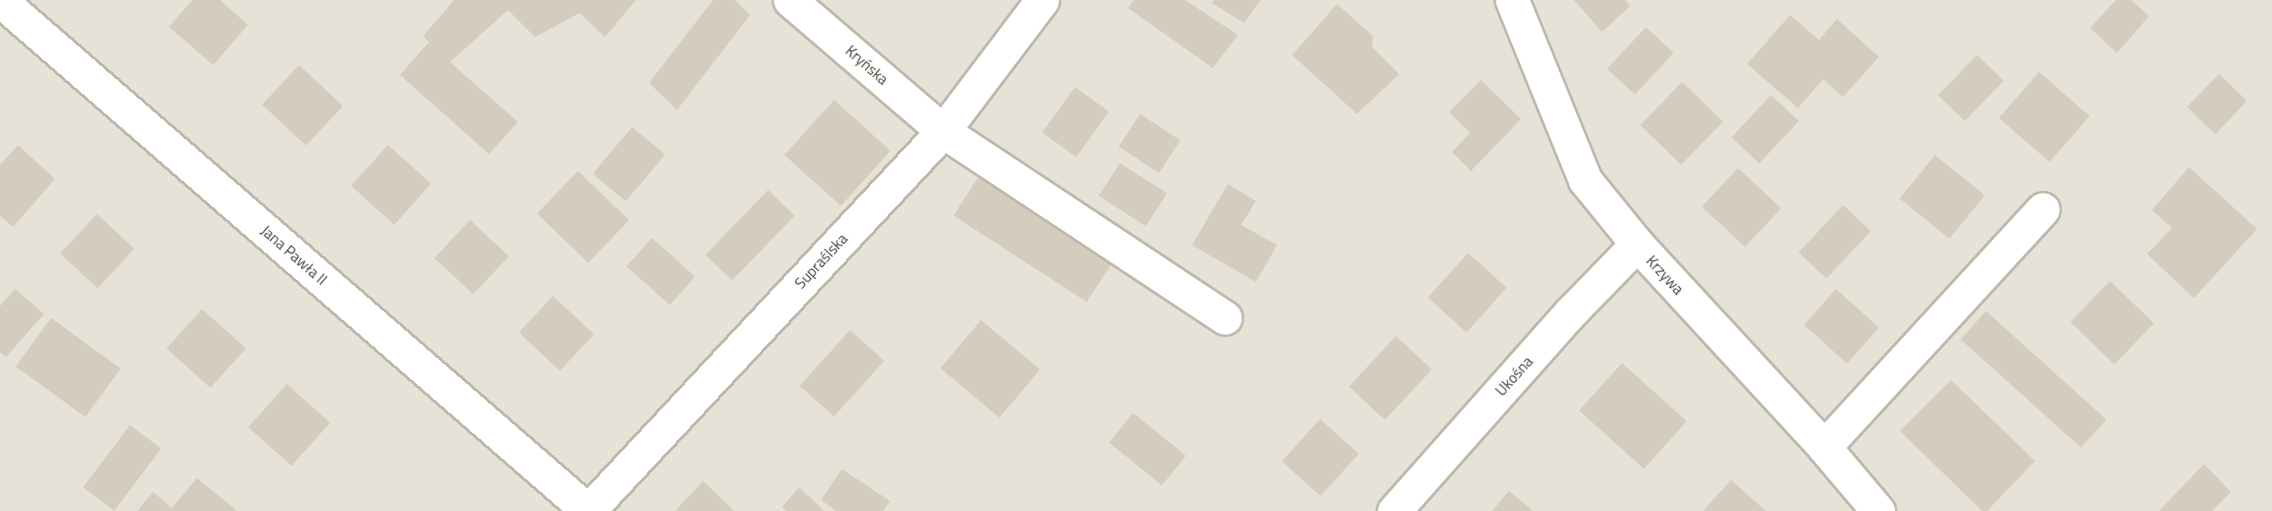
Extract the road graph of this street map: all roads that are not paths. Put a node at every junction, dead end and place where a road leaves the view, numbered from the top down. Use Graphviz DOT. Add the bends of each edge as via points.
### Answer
graph roads {
  1 [pos="0,0"];
  2 [pos="790,0"];
  3 [pos="1042,0"];
  4 [pos="1512,0"];
  5 [pos="943,131"];
  6 [pos="2043,209"];
  7 [pos="1637,244"];
  8 [pos="1225,318"];
  9 [pos="1824,447"];
  10 [pos="588,511"];
  11 [pos="1394,511"];
  12 [pos="1878,511"];
  1 -- 10 [label="street, Jana Pawła II"];
  2 -- 5 [label="street, Kryńska"];
  3 -- 5 [label="street, Supraślska"];
  4 -- 7 [label="street, Krzywa" via="1585,180"];
  5 -- 8 [label="street, Kryńska"];
  5 -- 10 [label="street, Supraślska"];
  6 -- 9 [label="street"];
  7 -- 9 [label="street, Krzywa"];
  7 -- 11 [label="street, Ukośna" via="1570,313"];
  9 -- 12 [label="street, Krzywa"];
}
